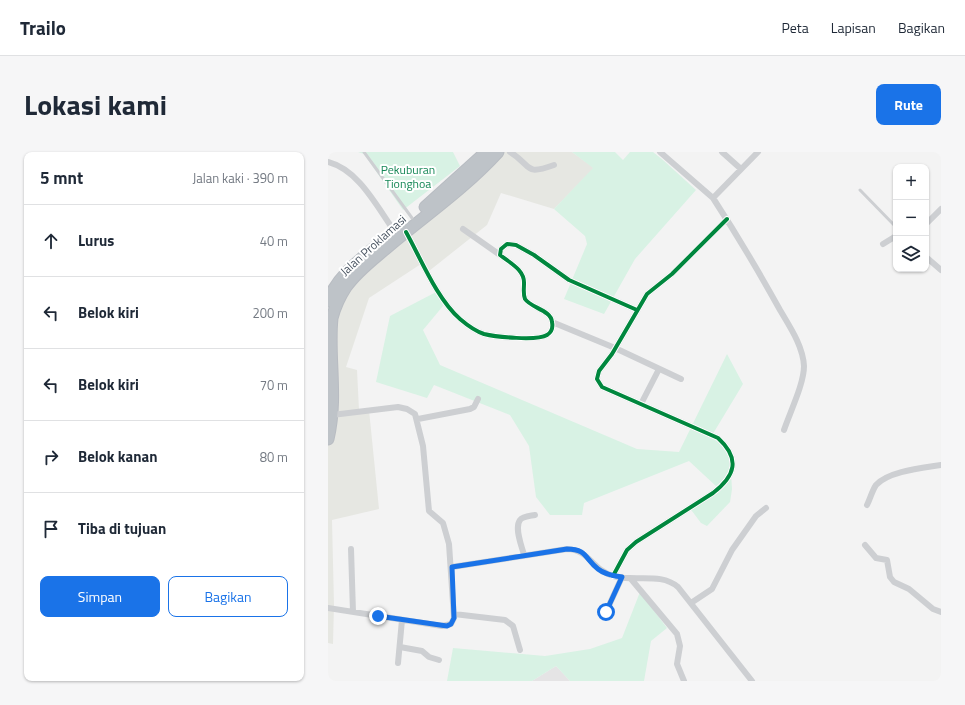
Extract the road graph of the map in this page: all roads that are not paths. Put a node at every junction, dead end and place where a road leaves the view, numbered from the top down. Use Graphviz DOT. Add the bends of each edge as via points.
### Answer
graph roads {
  1 [pos="364,152"];
  2 [pos="486,152"];
  3 [pos="498,152"];
  4 [pos="510,152"];
  5 [pos="660,152"];
  6 [pos="722,152"];
  7 [pos="758,152"];
  8 [pos="328,162"];
  9 [pos="554,165"];
  10 [pos="741,169"];
  11 [pos="860,190"];
  12 [pos="713,198"];
  13 [pos="439,200"];
  14 [pos="941,210"];
  15 [pos="412,218"];
  16 [pos="727,219"];
  17 [pos="929,221"];
  18 [pos="893,224"];
  19 [pos="463,229"];
  20 [pos="400,232"];
  21 [pos="893,238"];
  22 [pos="883,244"];
  23 [pos="500,255"];
  24 [pos="929,260"];
  25 [pos="941,270"];
  26 [pos="329,294"];
  27 [pos="637,310"];
  28 [pos="552,322"];
  29 [pos="615,348"];
  30 [pos="659,369"];
  31 [pos="681,379"];
  32 [pos="478,399"];
  33 [pos="641,404"];
  34 [pos="332,415"];
  35 [pos="418,419"];
  36 [pos="784,430"];
  37 [pos="328,439"];
  38 [pos="941,464"];
  39 [pos="867,505"];
  40 [pos="766,508"];
  41 [pos="535,516"];
  42 [pos="866,545"];
  43 [pos="351,549"];
  44 [pos="524,555"];
  45 [pos="452,567"];
  46 [pos="614,576"];
  47 [pos="622,577"];
  48 [pos="631,579"];
  49 [pos="691,603"];
  50 [pos="328,608"];
  51 [pos="353,612"];
  52 [pos="606,612"];
  53 [pos="941,612"];
  54 [pos="454,614"];
  55 [pos="402,620"];
  56 [pos="400,647"];
  57 [pos="520,650"];
  58 [pos="440,660"];
  59 [pos="398,663"];
  60 [pos="684,681"];
  61 [pos="752,681"];
  1 -- 15 [label="lane"];
  2 -- 13 [label="highway, Jalan Proklamasi"];
  3 -- 13 [label="highway, Jalan Proklamasi"];
  4 -- 9 [label="street" via="531,170 538,171"];
  5 -- 12 [label="street"];
  6 -- 10 [label="street"];
  7 -- 10 [label="street"];
  8 -- 20 [label="street" via="338,164 352,176"];
  10 -- 12 [label="street"];
  11 -- 18 [label="lane"];
  12 -- 16 [label="street"];
  13 -- 15 [label="highway, Jalan Proklamasi"];
  13 -- 20 [label="highway, Jalan Proklamasi"];
  14 -- 17 [label="street"];
  15 -- 20 [label="highway, Jalan Proklamasi"];
  16 -- 27 [label="street" via="672,274 647,294"];
  16 -- 36 [label="street" via="794,334 802,355 803,372"];
  19 -- 23 [label="street"];
  20 -- 26 [label="highway, Jalan Proklamasi" via="348,271"];
  20 -- 28 [label="street" via="446,304 475,330 499,336 538,338 551,331"];
  20 -- 34 [label="highway, Jalan Proklamasi" via="354,277 338,301 330,332"];
  21 -- 22 [label="street"];
  23 -- 27 [label="street" via="503,246 516,246 534,255 569,280"];
  23 -- 28 [label="street" via="524,275 526,299 549,315"];
  24 -- 25 [label="street"];
  27 -- 29 [label="street"];
  28 -- 29 [label="street"];
  29 -- 30 [label="street"];
  29 -- 33 [label="street" via="599,371 598,382 602,387"];
  30 -- 31 [label="street"];
  30 -- 33 [label="street"];
  32 -- 35 [label="street" via="470,409"];
  33 -- 46 [label="street" via="718,438 732,454 733,469 725,484 627,550"];
  34 -- 35 [label="street" via="398,407 412,411"];
  34 -- 37 [label="highway, Jalan Proklamasi"];
  35 -- 45 [label="street" via="429,511 445,528"];
  38 -- 39 [label="street" via="888,477 876,486"];
  40 -- 49 [label="street" via="756,516 732,550 712,589"];
  41 -- 44 [label="street" via="522,518 518,524"];
  42 -- 53 [label="street" via="876,558 887,560 890,577 894,582"];
  43 -- 51 [label="street"];
  44 -- 45 [label="street"];
  44 -- 46 [label="street" via="576,549 597,569"];
  45 -- 54 [label="street"];
  46 -- 47 [label="street"];
  47 -- 48 [label="street"];
  47 -- 52 [label="street"];
  48 -- 49 [label="street" via="666,579 678,587"];
  48 -- 60 [label="street" via="677,634 680,646 677,664"];
  49 -- 61 [label="street"];
  50 -- 51 [label="street"];
  51 -- 55 [label="street"];
  54 -- 55 [label="street" via="453,621 447,626"];
  54 -- 57 [label="street" via="505,620 513,626"];
  55 -- 56 [label="street"];
  56 -- 58 [label="street" via="422,651 429,657"];
  56 -- 59 [label="street"];
}
